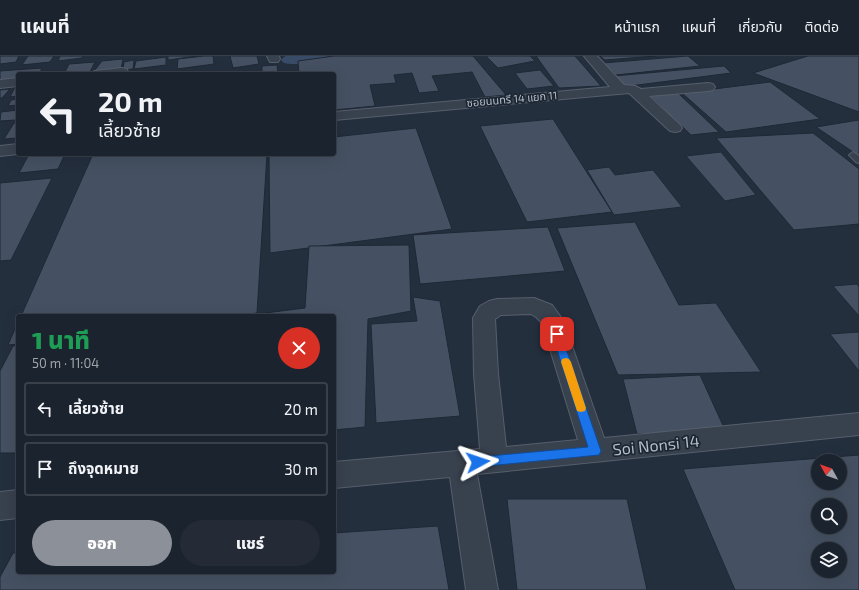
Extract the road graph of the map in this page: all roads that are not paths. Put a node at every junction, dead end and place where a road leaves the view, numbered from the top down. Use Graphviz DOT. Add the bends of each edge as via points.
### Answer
graph roads {
  1 [pos="590,56"];
  2 [pos="16,82"];
  3 [pos="0,84"];
  4 [pos="708,87"];
  5 [pos="620,89"];
  6 [pos="638,93"];
  7 [pos="336,116"];
  8 [pos="675,128"];
  9 [pos="16,149"];
  10 [pos="0,151"];
  11 [pos="859,424"];
  12 [pos="595,451"];
  13 [pos="494,460"];
  14 [pos="462,464"];
  15 [pos="336,475"];
  16 [pos="16,504"];
  17 [pos="0,506"];
  18 [pos="482,590"];
  1 -- 5 [label="street"];
  2 -- 3 [label="street"];
  4 -- 6 [label="street"];
  5 -- 6 [label="street, ซอยนนทรี 14 แยก 11" via="635,90"];
  5 -- 7 [label="street, ซอยนนทรี 14 แยก 11"];
  6 -- 8 [label="street"];
  9 -- 10 [label="street"];
  11 -- 12 [label="street, Soi Nonsi 14"];
  12 -- 13 [label="street, Soi Nonsi 14"];
  12 -- 13 [label="street" via="552,320 544,311 534,306 497,307 484,318"];
  13 -- 14 [label="street, Soi Nonsi 14"];
  14 -- 15 [label="street, Soi Nonsi 14"];
  14 -- 18 [label="street"];
  16 -- 17 [label="street"];
}
